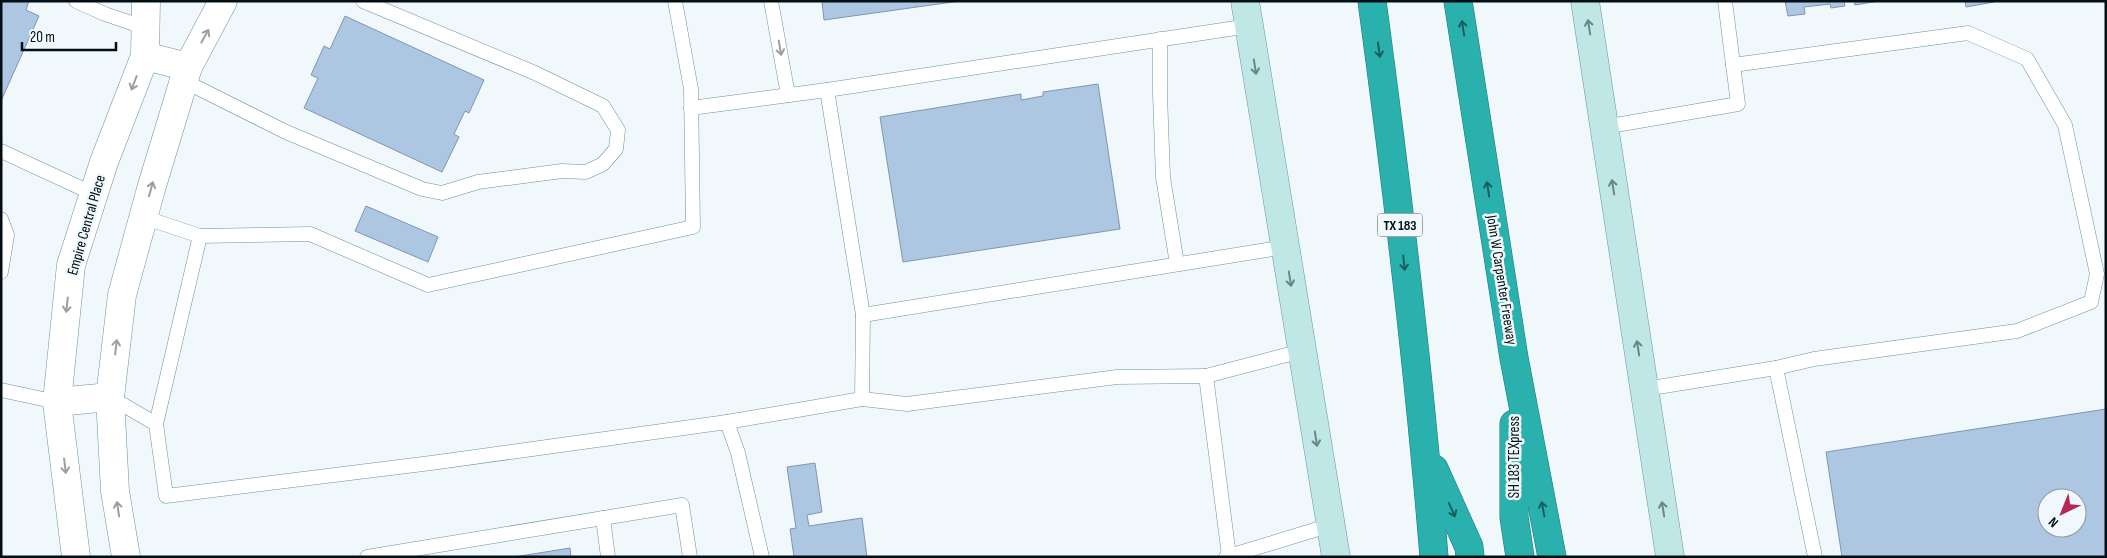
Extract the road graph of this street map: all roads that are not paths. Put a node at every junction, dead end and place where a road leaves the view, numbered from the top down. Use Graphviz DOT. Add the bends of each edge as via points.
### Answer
graph roads {
  1 [pos="76,1"];
  2 [pos="146,1"];
  3 [pos="223,1"];
  4 [pos="363,1"];
  5 [pos="675,1"];
  6 [pos="772,1"];
  7 [pos="1372,1"];
  8 [pos="1458,1"];
  9 [pos="1585,1"];
  10 [pos="1725,1"];
  11 [pos="1247,14"];
  12 [pos="146,28"];
  13 [pos="1160,39"];
  14 [pos="145,56"];
  15 [pos="1733,65"];
  16 [pos="186,74"];
  17 [pos="827,90"];
  18 [pos="788,96"];
  19 [pos="691,108"];
  20 [pos="1604,127"];
  21 [pos="1,151"];
  22 [pos="94,194"];
  23 [pos="143,217"];
  24 [pos="1,219"];
  25 [pos="200,236"];
  26 [pos="1285,247"];
  27 [pos="1177,264"];
  28 [pos="1,272"];
  29 [pos="862,315"];
  30 [pos="1302,350"];
  31 [pos="1514,358"];
  32 [pos="1776,368"];
  33 [pos="1206,376"];
  34 [pos="1645,389"];
  35 [pos="1,390"];
  36 [pos="110,397"];
  37 [pos="862,399"];
  38 [pos="57,402"];
  39 [pos="727,422"];
  40 [pos="156,424"];
  41 [pos="1425,450"];
  42 [pos="603,518"];
  43 [pos="1331,525"];
  44 [pos="1227,556"];
  45 [pos="76,557"];
  46 [pos="126,557"];
  47 [pos="367,557"];
  48 [pos="608,557"];
  49 [pos="690,557"];
  50 [pos="762,557"];
  51 [pos="1336,557"];
  52 [pos="1434,557"];
  53 [pos="1470,557"];
  54 [pos="1520,557"];
  55 [pos="1552,557"];
  56 [pos="1670,557"];
  57 [pos="1815,557"];
  1 -- 12 [label="lane"];
  2 -- 12 [label="street, Empire Central Place"];
  16 -- 3 [label="street, one-way"];
  4 -- 16 [label="lane" via="535,73 603,106 618,130 616,149 603,164 586,172 562,171 478,182 442,193 422,190 286,132"];
  5 -- 19 [label="lane" via="691,89"];
  6 -- 18 [label="lane, one-way"];
  7 -- 41 [label="highway, TX 183, one-way"];
  31 -- 8 [label="highway, John W Carpenter Freeway, one-way"];
  20 -- 9 [label="main road, one-way"];
  10 -- 15 [label="lane"];
  11 -- 13 [label="lane"];
  11 -- 26 [label="main road, one-way"];
  12 -- 14 [label="street, Empire Central Place"];
  13 -- 17 [label="lane"];
  13 -- 27 [label="lane" via="1164,176"];
  14 -- 16 [label="street"];
  14 -- 22 [label="street, Empire Central Place, one-way"];
  15 -- 20 [label="lane" via="1738,104"];
  15 -- 32 [label="lane" via="1968,33 2027,59 2065,125 2097,274 2091,302 2017,332 1814,359"];
  23 -- 16 [label="street, one-way"];
  17 -- 18 [label="lane"];
  17 -- 29 [label="lane"];
  18 -- 19 [label="lane"];
  19 -- 25 [label="lane" via="693,227 428,285 310,234"];
  34 -- 20 [label="main road, one-way"];
  21 -- 22 [label="lane"];
  22 -- 38 [label="street, Empire Central Place, one-way" via="71,266"];
  23 -- 25 [label="lane"];
  36 -- 23 [label="street, one-way" via="122,295"];
  24 -- 28 [label="lane" via="7,235"];
  25 -- 40 [label="lane"];
  26 -- 27 [label="lane"];
  26 -- 30 [label="main road, one-way"];
  27 -- 29 [label="lane"];
  29 -- 37 [label="lane"];
  30 -- 33 [label="lane"];
  30 -- 43 [label="main road, one-way"];
  31 -- 54 [label="highway, SH 183 TEXpress" via="1514,517"];
  55 -- 31 [label="highway, John W Carpenter Freeway, one-way"];
  32 -- 34 [label="lane"];
  32 -- 57 [label="lane"];
  33 -- 37 [label="lane" via="1118,377 907,404"];
  33 -- 44 [label="lane"];
  56 -- 34 [label="main road, one-way"];
  35 -- 38 [label="lane"];
  36 -- 38 [label="street"];
  36 -- 40 [label="lane"];
  46 -- 36 [label="street, one-way" via="115,491"];
  37 -- 39 [label="lane"];
  38 -- 45 [label="street, Empire Central Place, one-way"];
  39 -- 40 [label="lane" via="166,496"];
  39 -- 50 [label="lane" via="738,453"];
  41 -- 52 [label="highway, TX 183"];
  41 -- 53 [label="highway, one-way" via="1469,547"];
  42 -- 47 [label="lane"];
  42 -- 48 [label="lane"];
  42 -- 49 [label="lane" via="682,506"];
  43 -- 44 [label="lane"];
  43 -- 51 [label="main road"];
}
